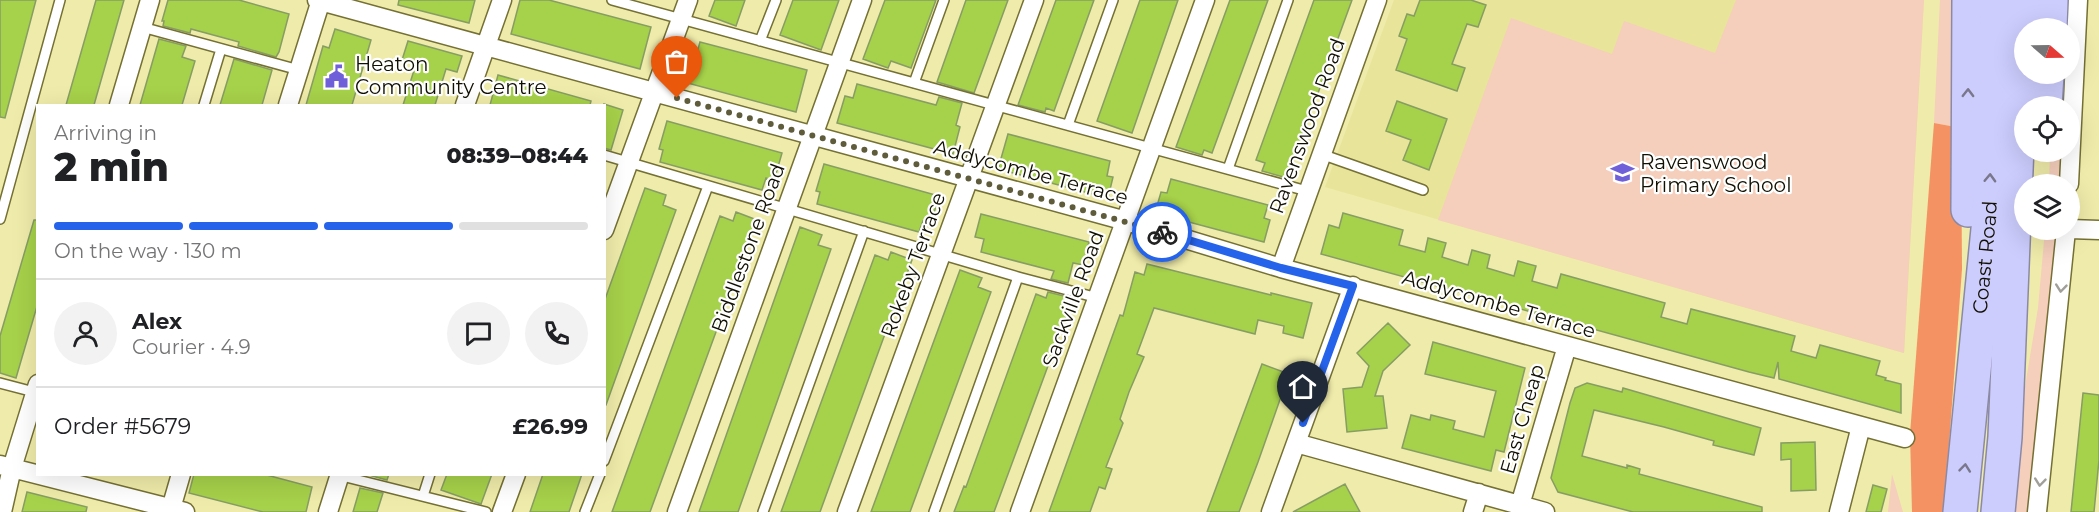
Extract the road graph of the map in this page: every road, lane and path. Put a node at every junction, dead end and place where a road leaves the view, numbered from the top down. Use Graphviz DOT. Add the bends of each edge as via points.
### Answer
graph roads {
  1 [pos="60,0"];
  2 [pos="150,0"];
  3 [pos="320,0"];
  4 [pos="502,0"];
  5 [pos="612,0"];
  6 [pos="688,0"];
  7 [pos="776,0"];
  8 [pos="862,0"];
  9 [pos="944,0"];
  10 [pos="1034,0"];
  11 [pos="1113,0"];
  12 [pos="1205,0"];
  13 [pos="1288,0"];
  14 [pos="1377,0"];
  15 [pos="1970,0"];
  16 [pos="1998,0"];
  17 [pos="2023,0"];
  18 [pos="2051,0"];
  19 [pos="2078,0"];
  20 [pos="2050,18"];
  21 [pos="681,19"];
  22 [pos="142,27"];
  23 [pos="760,41"];
  24 [pos="485,46"];
  25 [pos="221,49"];
  26 [pos="839,62"];
  27 [pos="299,70"];
  28 [pos="914,83"];
  29 [pos="654,92"];
  30 [pos="119,104"];
  31 [pos="204,104"];
  32 [pos="288,104"];
  33 [pos="465,104"];
  34 [pos="997,105"];
  35 [pos="1068,125"];
  36 [pos="813,136"];
  37 [pos="1152,148"];
  38 [pos="1320,154"];
  39 [pos="606,156"];
  40 [pos="629,162"];
  41 [pos="1228,169"];
  42 [pos="2069,174"];
  43 [pos="969,179"];
  44 [pos="708,186"];
  45 [pos="1423,190"];
  46 [pos="1307,191"];
  47 [pos="786,209"];
  48 [pos="0,219"];
  49 [pos="1126,221"];
  50 [pos="606,225"];
  51 [pos="2080,229"];
  52 [pos="2099,230"];
  53 [pos="864,231"];
  54 [pos="2029,240"];
  55 [pos="2067,240"];
  56 [pos="941,254"];
  57 [pos="1281,268"];
  58 [pos="1018,277"];
  59 [pos="1353,286"];
  60 [pos="1098,298"];
  61 [pos="1567,346"];
  62 [pos="0,383"];
  63 [pos="36,390"];
  64 [pos="36,392"];
  65 [pos="1970,425"];
  66 [pos="1861,426"];
  67 [pos="2005,437"];
  68 [pos="1905,438"];
  69 [pos="1296,443"];
  70 [pos="606,456"];
  71 [pos="6,466"];
  72 [pos="36,474"];
  73 [pos="44,476"];
  74 [pos="181,476"];
  75 [pos="338,476"];
  76 [pos="347,476"];
  77 [pos="429,476"];
  78 [pos="515,476"];
  79 [pos="599,476"];
  80 [pos="1479,494"];
  81 [pos="423,496"];
  82 [pos="1520,505"];
  83 [pos="176,511"];
  84 [pos="2,512"];
  85 [pos="328,512"];
  86 [pos="486,512"];
  87 [pos="502,512"];
  88 [pos="585,512"];
  89 [pos="677,512"];
  90 [pos="763,512"];
  91 [pos="847,512"];
  92 [pos="934,512"];
  93 [pos="1020,512"];
  94 [pos="1271,512"];
  95 [pos="1473,512"];
  96 [pos="1545,512"];
  97 [pos="1839,512"];
  98 [pos="1960,512"];
  99 [pos="1998,512"];
  100 [pos="2037,512"];
  1 -- 48 [label="lane"];
  2 -- 22 [label="street"];
  3 -- 24 [label="street, Addycombe Terrace"];
  3 -- 27 [label="street"];
  4 -- 24 [label="street"];
  5 -- 21 [label="lane"];
  6 -- 21 [label="street"];
  7 -- 23 [label="lane"];
  8 -- 26 [label="street, Biddlestone Road"];
  9 -- 28 [label="lane"];
  10 -- 34 [label="street, Rokeby Terrace"];
  11 -- 35 [label="lane"];
  12 -- 37 [label="street, Sackville Road"];
  13 -- 41 [label="lane"];
  14 -- 38 [label="street, Ravenswood Road"];
  65 -- 15 [label="highway, one-way"];
  65 -- 16 [label="highway, Coast Road, one-way" via="1989,219"];
  17 -- 67 [label="highway, Coast Road"];
  18 -- 20 [label="highway"];
  19 -- 42 [label="street"];
  21 -- 23 [label="lane"];
  21 -- 29 [label="street"];
  22 -- 25 [label="lane"];
  22 -- 30 [label="street"];
  23 -- 26 [label="lane"];
  24 -- 29 [label="street, Addycombe Terrace"];
  24 -- 33 [label="street"];
  25 -- 27 [label="lane"];
  25 -- 31 [label="lane"];
  26 -- 28 [label="lane"];
  26 -- 36 [label="street, Biddlestone Road"];
  27 -- 32 [label="street"];
  28 -- 34 [label="lane"];
  29 -- 36 [label="street, Addycombe Terrace"];
  29 -- 40 [label="street"];
  34 -- 35 [label="lane"];
  34 -- 43 [label="street, Rokeby Terrace"];
  35 -- 37 [label="lane"];
  36 -- 43 [label="street, Addycombe Terrace"];
  36 -- 47 [label="street, Biddlestone Road"];
  37 -- 41 [label="lane"];
  37 -- 49 [label="street, Sackville Road"];
  38 -- 45 [label="lane"];
  38 -- 46 [label="street, Ravenswood Road"];
  39 -- 40 [label="lane"];
  40 -- 44 [label="lane"];
  40 -- 50 [label="street"];
  41 -- 46 [label="lane"];
  43 -- 49 [label="street, Addycombe Terrace"];
  43 -- 56 [label="street, Rokeby Terrace"];
  44 -- 47 [label="lane"];
  44 -- 70 [label="lane"];
  46 -- 57 [label="street, Ravenswood Road"];
  47 -- 53 [label="lane"];
  47 -- 89 [label="street, Biddlestone Road"];
  49 -- 57 [label="street, Addycombe Terrace"];
  49 -- 60 [label="street, Sackville Road"];
  51 -- 52 [label="street"];
  53 -- 56 [label="lane"];
  53 -- 90 [label="lane"];
  54 -- 67 [label="highway"];
  55 -- 100 [label="street, one-way"];
  56 -- 58 [label="lane"];
  56 -- 91 [label="street, Rokeby Terrace"];
  57 -- 59 [label="street, Addycombe Terrace"];
  58 -- 60 [label="lane"];
  58 -- 92 [label="lane"];
  59 -- 61 [label="street, Addycombe Terrace"];
  59 -- 69 [label="street"];
  60 -- 93 [label="street, Sackville Road"];
  61 -- 66 [label="street, Addycombe Terrace"];
  61 -- 82 [label="street, East Cheap"];
  62 -- 63 [label="lane"];
  64 -- 71 [label="street"];
  98 -- 65 [label="highway, Coast Road, one-way"];
  66 -- 68 [label="street, Addycombe Terrace"];
  66 -- 97 [label="street"];
  67 -- 99 [label="highway, Coast Road"];
  69 -- 80 [label="street"];
  69 -- 94 [label="street"];
  71 -- 72 [label="street"];
  71 -- 84 [label="street"];
  73 -- 83 [label="street"];
  74 -- 83 [label="street"];
  75 -- 85 [label="street"];
  76 -- 81 [label="lane"];
  77 -- 81 [label="lane"];
  78 -- 87 [label="street"];
  79 -- 88 [label="lane"];
  80 -- 82 [label="street"];
  80 -- 95 [label="street"];
  81 -- 86 [label="lane"];
  82 -- 96 [label="street"];
}
